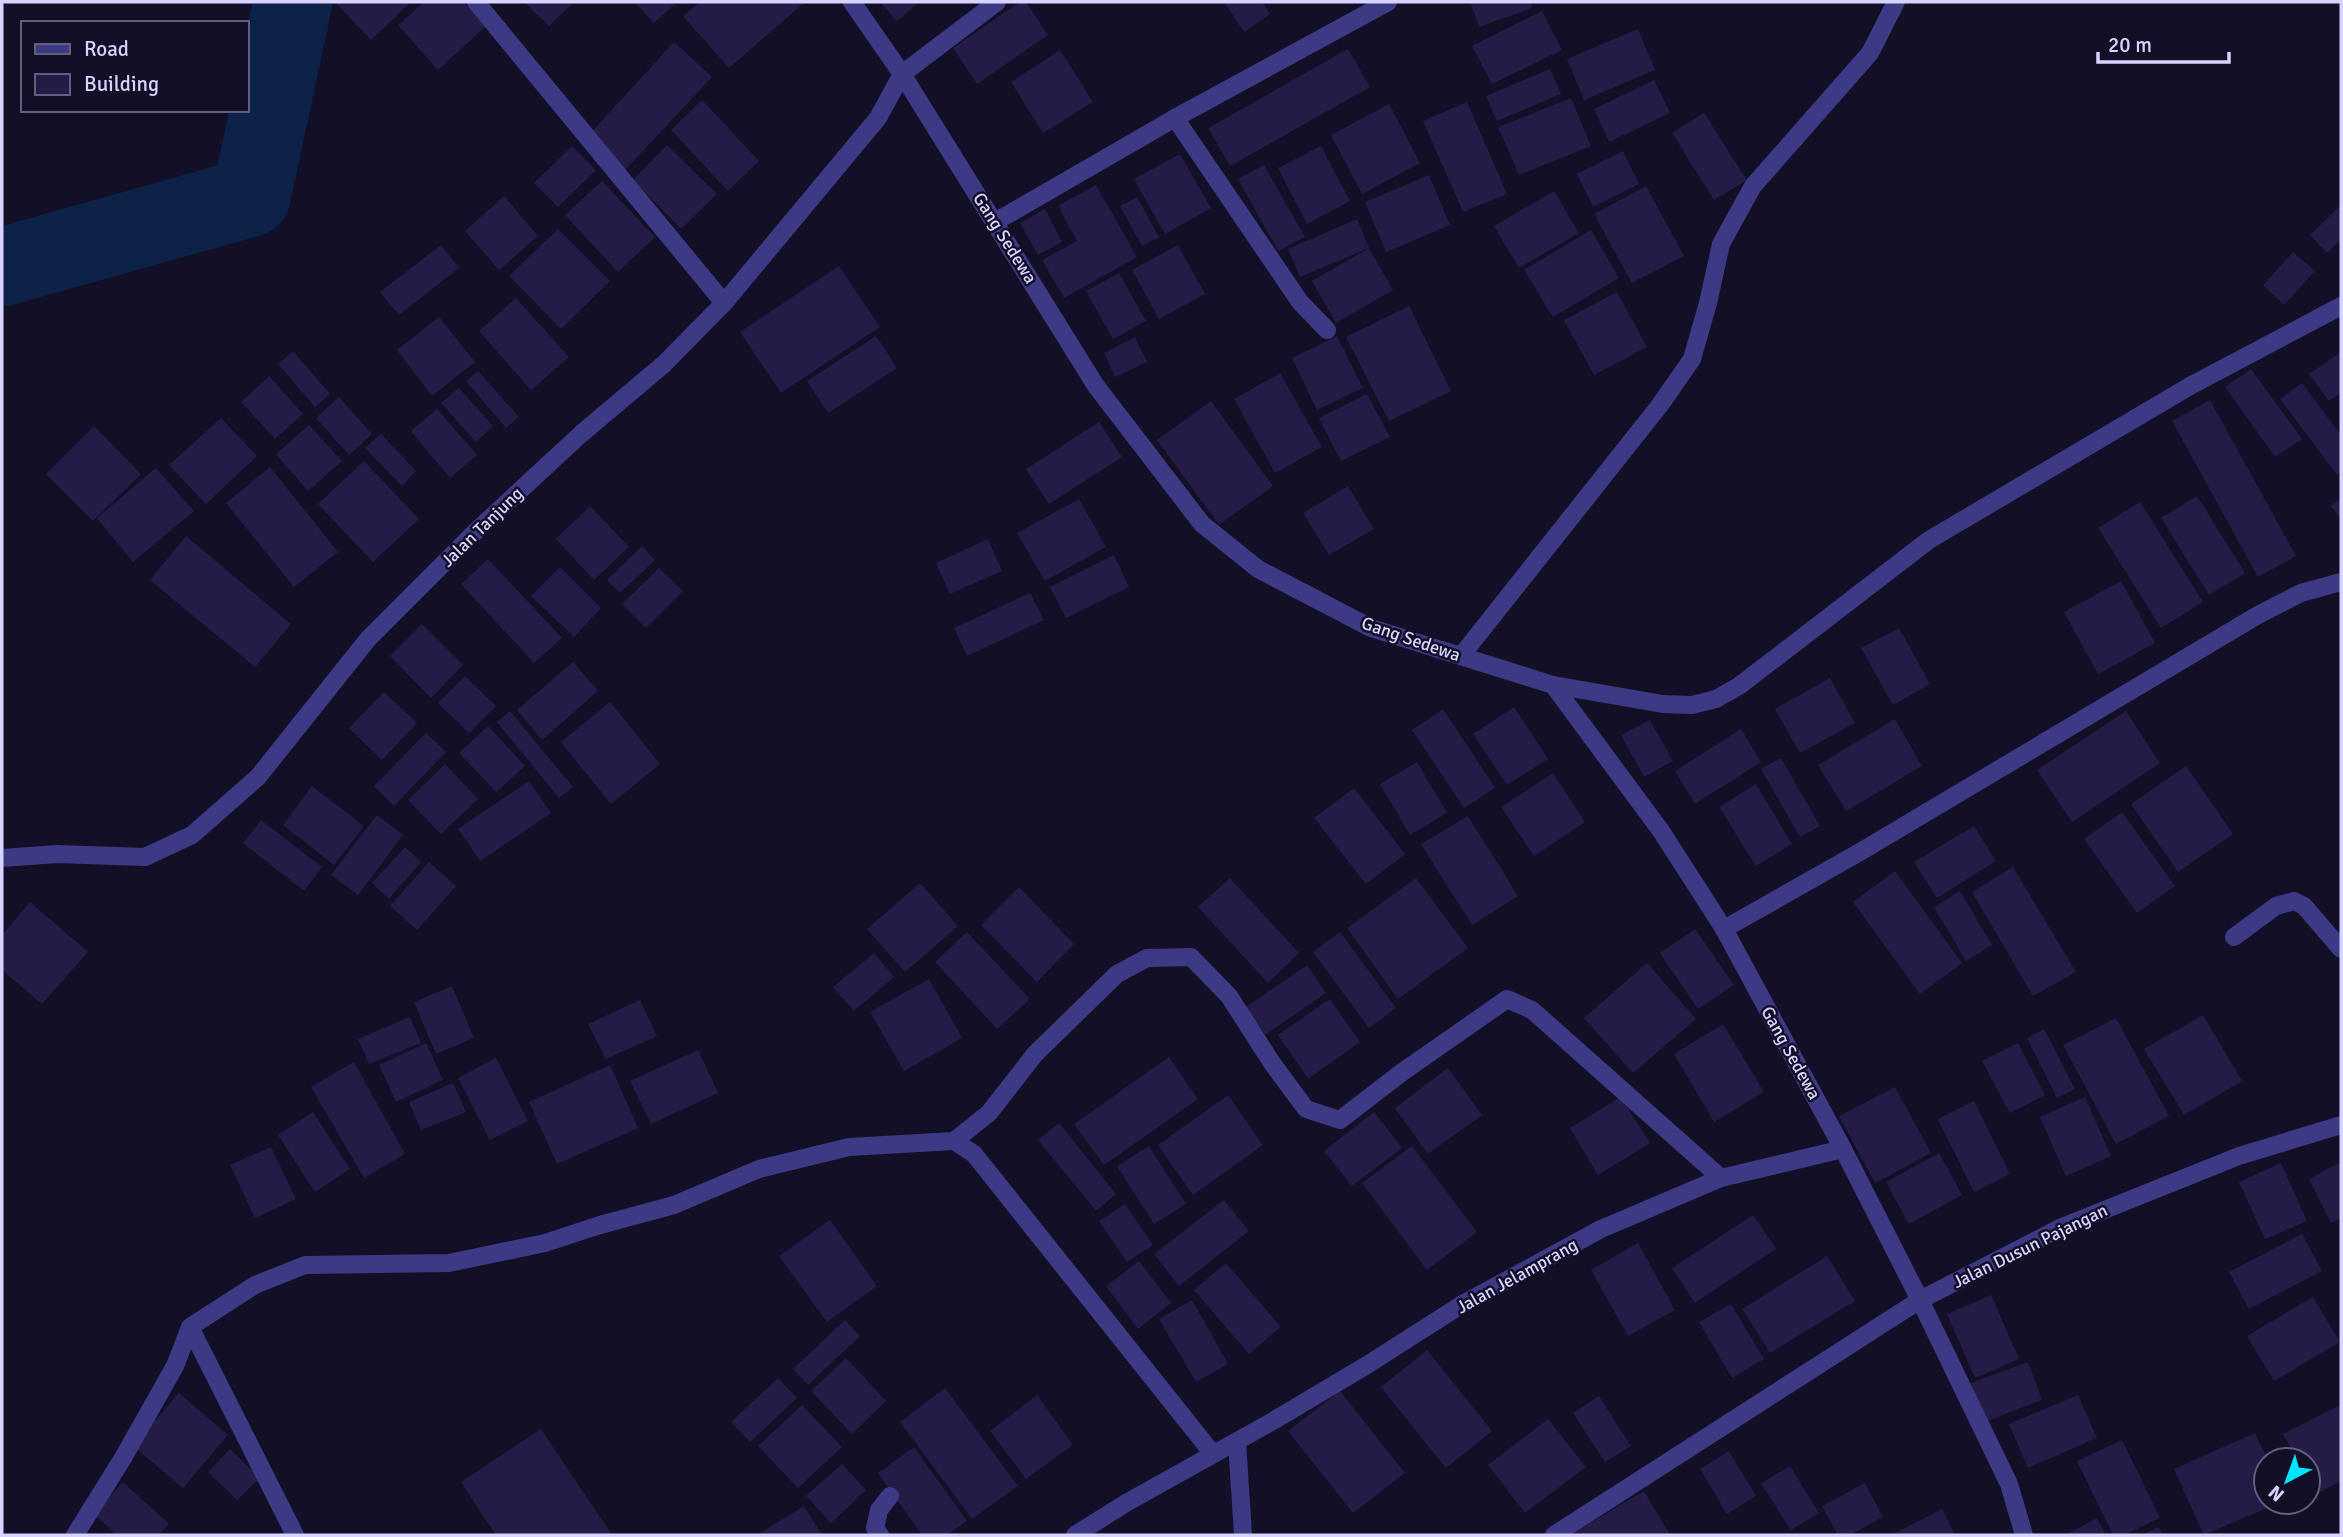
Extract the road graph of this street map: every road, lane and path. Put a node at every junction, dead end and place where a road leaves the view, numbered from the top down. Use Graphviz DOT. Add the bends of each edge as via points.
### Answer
graph roads {
  1 [pos="476,2"];
  2 [pos="852,2"];
  3 [pos="997,2"];
  4 [pos="1388,2"];
  5 [pos="1895,2"];
  6 [pos="902,74"];
  7 [pos="1175,118"];
  8 [pos="995,222"];
  9 [pos="724,303"];
  10 [pos="2341,306"];
  11 [pos="1327,330"];
  12 [pos="2341,582"];
  13 [pos="1461,656"];
  14 [pos="1553,685"];
  15 [pos="2,858"];
  16 [pos="1724,929"];
  17 [pos="2234,937"];
  18 [pos="2341,949"];
  19 [pos="2341,1125"];
  20 [pos="954,1141"];
  21 [pos="1843,1149"];
  22 [pos="1721,1178"];
  23 [pos="1920,1300"];
  24 [pos="190,1327"];
  25 [pos="1237,1441"];
  26 [pos="1213,1454"];
  27 [pos="890,1496"];
  28 [pos="75,1535"];
  29 [pos="295,1535"];
  30 [pos="880,1535"];
  31 [pos="1075,1535"];
  32 [pos="1244,1535"];
  33 [pos="1554,1535"];
  34 [pos="2024,1535"];
  1 -- 9 [label="street"];
  2 -- 6 [label="street, Gang Sedewa"];
  3 -- 6 [label="street"];
  4 -- 7 [label="street"];
  5 -- 13 [label="street" via="1870,53 1753,186 1721,244 1692,359"];
  6 -- 8 [label="street, Gang Sedewa"];
  6 -- 9 [label="street, Jalan Tanjung" via="878,118"];
  7 -- 8 [label="street"];
  7 -- 11 [label="street" via="1300,302"];
  8 -- 13 [label="street, Gang Sedewa" via="1096,386 1202,524 1258,569 1371,628"];
  9 -- 15 [label="street, Jalan Tanjung" via="664,364 454,553 368,639 258,777 192,835 145,857 57,854"];
  10 -- 14 [label="street" via="2190,386 1928,540 1716,699 1692,705 1663,704"];
  12 -- 16 [label="street" via="2301,593 2258,615"];
  13 -- 14 [label="street, Gang Sedewa"];
  14 -- 16 [label="street, Gang Sedewa" via="1661,831"];
  16 -- 21 [label="street, Gang Sedewa"];
  17 -- 18 [label="street" via="2276,906 2294,901 2304,906"];
  19 -- 23 [label="street, Jalan Dusun Pajangan" via="2239,1156 2062,1227"];
  20 -- 22 [label="street" via="989,1114 1035,1054 1117,974 1147,958 1191,957 1229,996 1306,1109 1340,1120 1507,999 1542,1017"];
  20 -- 24 [label="street" via="849,1147 759,1169 674,1205 545,1243 449,1263 305,1265 255,1285"];
  20 -- 26 [label="street" via="974,1154"];
  21 -- 22 [label="street, Jalan Jelamprang"];
  21 -- 23 [label="street"];
  22 -- 25 [label="street, Jalan Jelamprang" via="1601,1230 1461,1305"];
  23 -- 33 [label="street, Jalan Dusun Pajangan"];
  23 -- 34 [label="street" via="2009,1484"];
  24 -- 28 [label="street" via="175,1366"];
  24 -- 29 [label="street"];
  25 -- 26 [label="street, Jalan Jelamprang"];
  25 -- 32 [label="street"];
  26 -- 31 [label="street, Jalan Jelamprang"];
  27 -- 30 [label="street" via="879,1510 875,1528"];
}
